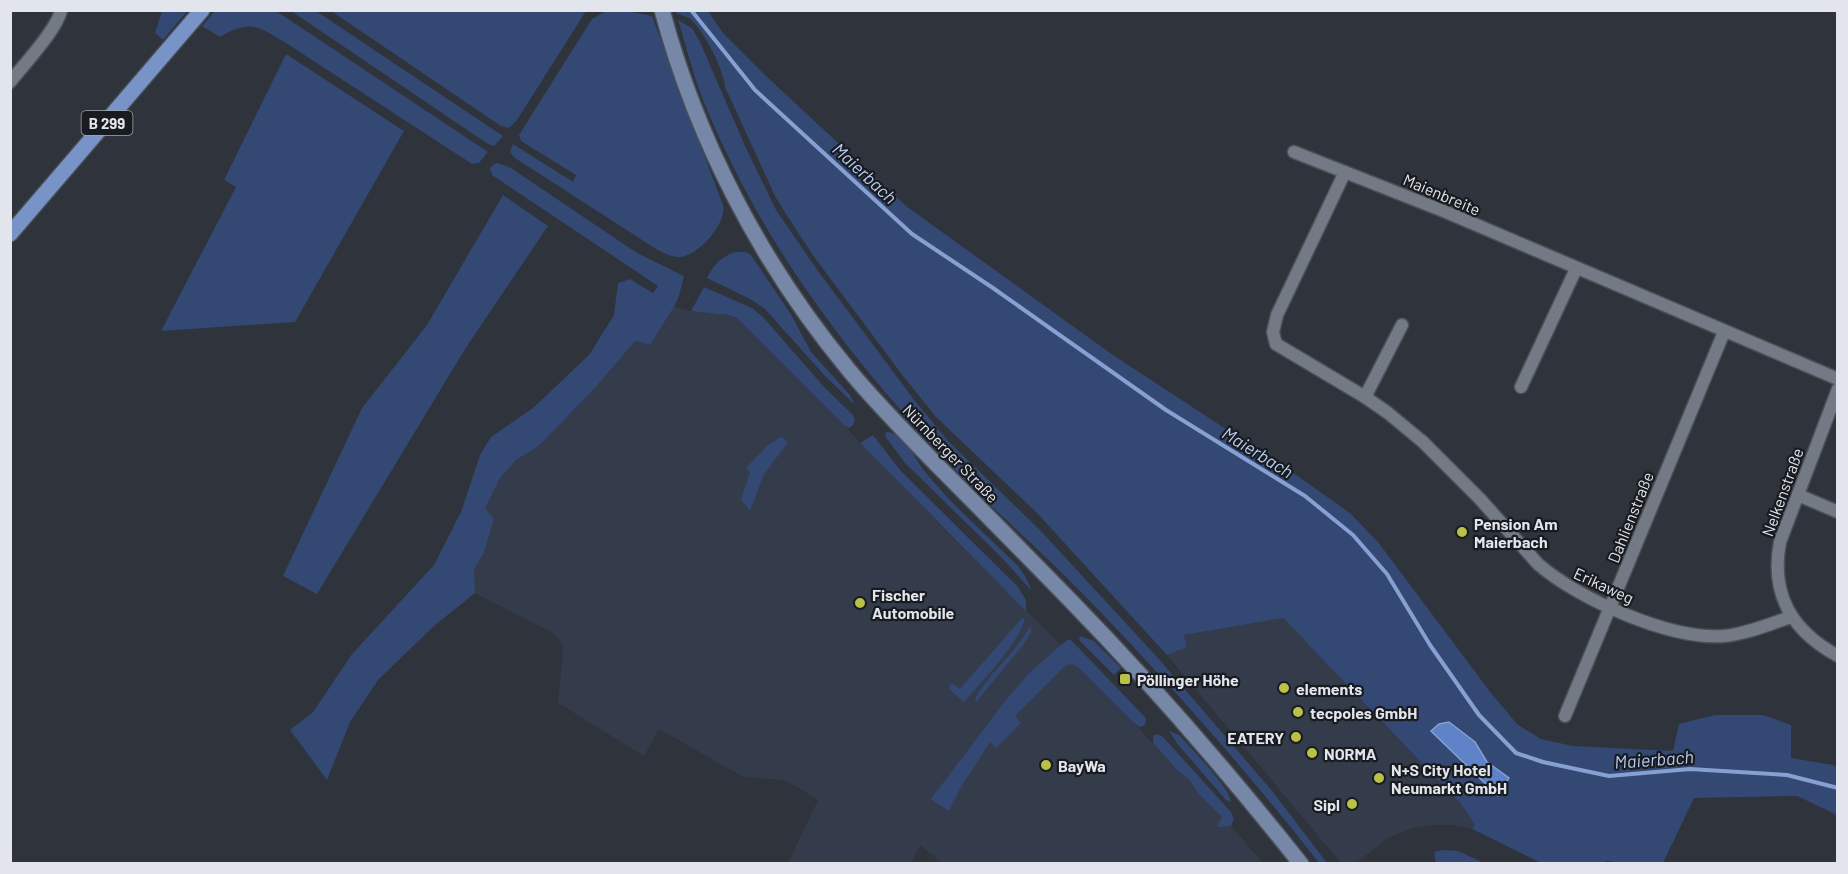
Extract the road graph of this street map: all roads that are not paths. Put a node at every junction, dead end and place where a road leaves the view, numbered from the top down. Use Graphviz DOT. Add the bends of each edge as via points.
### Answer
graph roads {
  1 [pos="61,10"];
  2 [pos="202,10"];
  3 [pos="664,16"];
  4 [pos="10,82"];
  5 [pos="1294,152"];
  6 [pos="1345,172"];
  7 [pos="10,234"];
  8 [pos="1576,269"];
  9 [pos="1402,325"];
  10 [pos="1724,332"];
  11 [pos="1838,380"];
  12 [pos="1521,387"];
  13 [pos="1838,389"];
  14 [pos="1365,397"];
  15 [pos="1798,495"];
  16 [pos="1838,512"];
  17 [pos="1611,607"];
  18 [pos="1791,617"];
  19 [pos="1838,656"];
  20 [pos="1565,716"];
  21 [pos="1301,864"];
  1 -- 4 [label="street" via="51,31"];
  2 -- 7 [label="main road, B 299"];
  3 -- 21 [label="main road, Nürnberger Straße" via="695,107 736,202 814,327 872,396 1148,682"];
  5 -- 6 [label="street, Maienbreite"];
  6 -- 8 [label="street, Maienbreite"];
  6 -- 14 [label="street, Erikaweg" via="1277,315 1272,338 1286,351"];
  8 -- 10 [label="street, Maienbreite"];
  8 -- 12 [label="street"];
  9 -- 14 [label="street"];
  10 -- 11 [label="street, Maienbreite"];
  10 -- 17 [label="street, Dahlienstraße"];
  13 -- 15 [label="street, Nelkenstraße"];
  14 -- 17 [label="street, Erikaweg" via="1431,450 1550,575"];
  15 -- 16 [label="street"];
  15 -- 18 [label="street, Nelkenstraße" via="1780,542 1777,565"];
  17 -- 18 [label="street, Erikaweg" via="1663,628 1710,636 1743,633"];
  17 -- 20 [label="street, Dahlienstraße"];
  18 -- 19 [label="street, Nelkenstraße" via="1815,643"];
}
